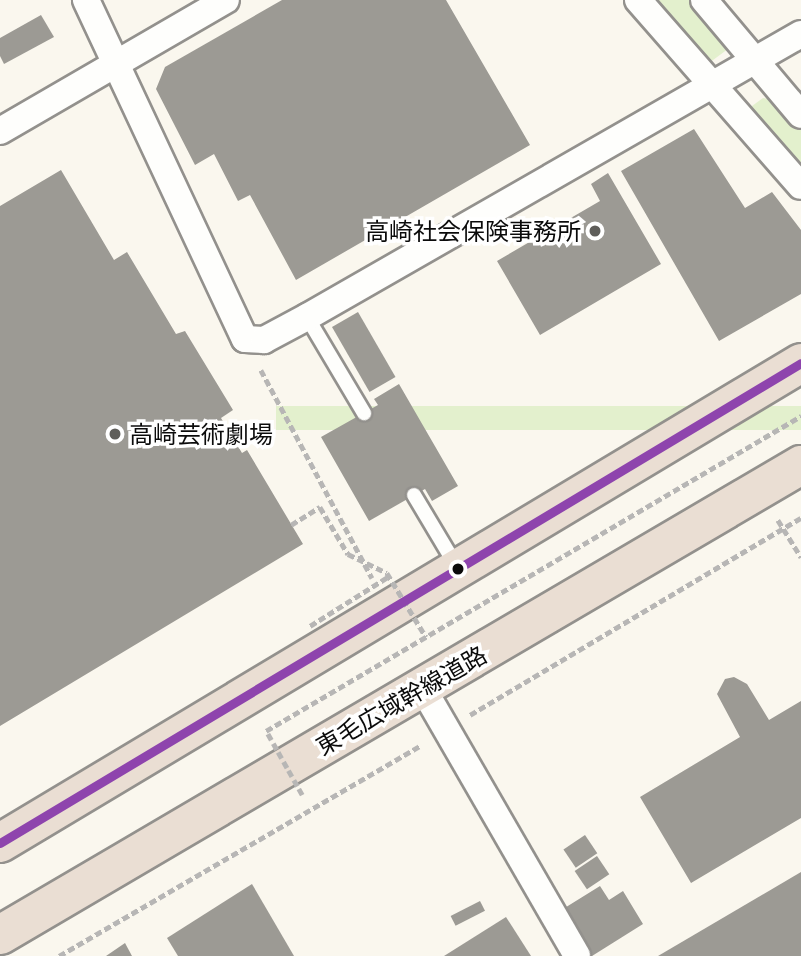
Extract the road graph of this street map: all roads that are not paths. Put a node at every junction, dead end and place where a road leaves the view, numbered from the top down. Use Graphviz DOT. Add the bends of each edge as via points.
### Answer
graph roads {
  1 [pos="86,0"];
  2 [pos="226,0"];
  3 [pos="638,0"];
  4 [pos="704,0"];
  5 [pos="801,34"];
  6 [pos="756,61"];
  7 [pos="114,64"];
  8 [pos="713,85"];
  9 [pos="801,115"];
  10 [pos="0,131"];
  11 [pos="801,186"];
  12 [pos="307,317"];
  13 [pos="801,363"];
  14 [pos="364,413"];
  15 [pos="801,465"];
  16 [pos="414,495"];
  17 [pos="457,567"];
  18 [pos="422,687"];
  19 [pos="0,843"];
  20 [pos="0,934"];
  21 [pos="577,956"];
  1 -- 7 [label="street"];
  2 -- 7 [label="street"];
  3 -- 8 [label="street"];
  4 -- 6 [label="street"];
  5 -- 6 [label="street"];
  6 -- 8 [label="street"];
  6 -- 9 [label="street"];
  7 -- 10 [label="street"];
  7 -- 12 [label="street" via="245,339 264,340"];
  8 -- 11 [label="street"];
  8 -- 12 [label="street"];
  12 -- 14 [label="lane"];
  13 -- 17 [label="highway"];
  15 -- 18 [label="highway, 東毛広域幹線道路"];
  16 -- 17 [label="lane"];
  17 -- 19 [label="highway" via="388,594"];
  18 -- 20 [label="highway, 東毛広域幹線道路"];
  18 -- 21 [label="street"];
}
